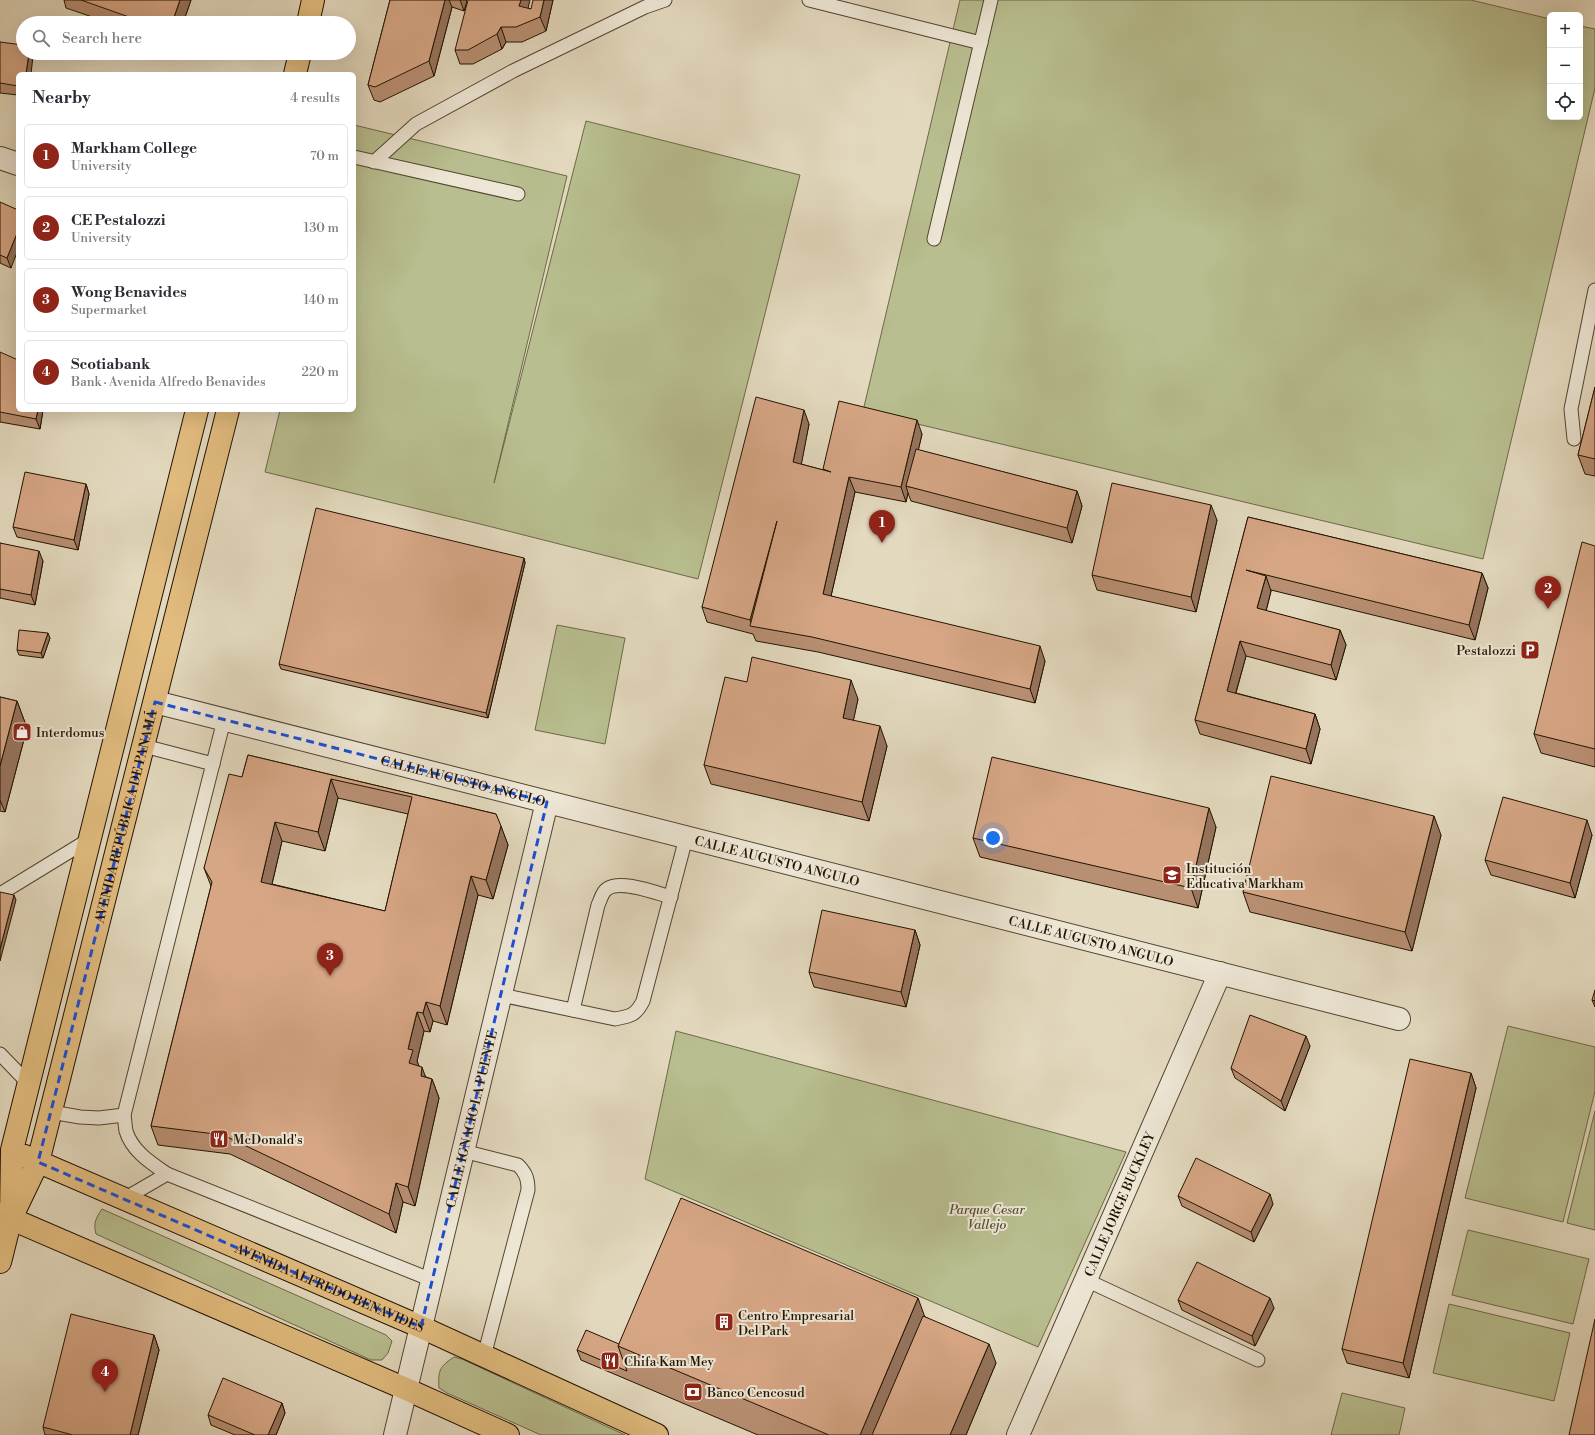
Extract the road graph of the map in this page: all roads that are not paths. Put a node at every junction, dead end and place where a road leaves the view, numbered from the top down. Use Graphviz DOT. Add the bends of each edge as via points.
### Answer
graph roads {
  1 [pos="313,0"];
  2 [pos="665,0"];
  3 [pos="809,0"];
  4 [pos="991,0"];
  5 [pos="310,16"];
  6 [pos="981,42"];
  7 [pos="298,60"];
  8 [pos="295,72"];
  9 [pos="0,158"];
  10 [pos="356,158"];
  11 [pos="374,162"];
  12 [pos="16,163"];
  13 [pos="518,194"];
  14 [pos="934,238"];
  15 [pos="1595,290"];
  16 [pos="197,412"];
  17 [pos="228,412"];
  18 [pos="1574,438"];
  19 [pos="155,702"];
  20 [pos="224,720"];
  21 [pos="144,746"];
  22 [pos="213,764"];
  23 [pos="547,802"];
  24 [pos="686,838"];
  25 [pos="90,840"];
  26 [pos="0,894"];
  27 [pos="671,897"];
  28 [pos="1220,973"];
  29 [pos="501,995"];
  30 [pos="573,1010"];
  31 [pos="1399,1019"];
  32 [pos="0,1054"];
  33 [pos="29,1084"];
  34 [pos="51,1112"];
  35 [pos="124,1115"];
  36 [pos="6,1148"];
  37 [pos="463,1151"];
  38 [pos="38,1162"];
  39 [pos="167,1174"];
  40 [pos="124,1199"];
  41 [pos="5,1216"];
  42 [pos="0,1262"];
  43 [pos="432,1280"];
  44 [pos="1086,1280"];
  45 [pos="421,1328"];
  46 [pos="484,1356"];
  47 [pos="1258,1360"];
  48 [pos="406,1389"];
  49 [pos="395,1435"];
  50 [pos="508,1435"];
  51 [pos="657,1435"];
  52 [pos="1018,1435"];
  1 -- 5 [label="main road"];
  2 -- 11 [label="lane" via="645,6 513,71 416,124"];
  3 -- 6 [label="lane"];
  4 -- 6 [label="lane"];
  6 -- 14 [label="lane"];
  7 -- 8 [label="main road"];
  9 -- 12 [label="street"];
  10 -- 11 [label="lane"];
  11 -- 13 [label="lane"];
  15 -- 18 [label="lane" via="1571,408"];
  16 -- 25 [label="main road, AVENIDA REPÚBLICA DE PANAMÁ"];
  17 -- 19 [label="main road, AVENIDA REPÚBLICA DE PANAMÁ"];
  19 -- 20 [label="street, CALLE AUGUSTO ANGULO"];
  19 -- 21 [label="main road, AVENIDA REPÚBLICA DE PANAMÁ"];
  20 -- 22 [label="lane"];
  20 -- 23 [label="street, CALLE AUGUSTO ANGULO"];
  21 -- 22 [label="lane"];
  21 -- 34 [label="main road, AVENIDA REPÚBLICA DE PANAMÁ"];
  22 -- 35 [label="lane"];
  23 -- 24 [label="street, CALLE AUGUSTO ANGULO"];
  23 -- 29 [label="street, CALLE IGNACIO LA PUENTE"];
  24 -- 27 [label="lane"];
  24 -- 28 [label="street, CALLE AUGUSTO ANGULO"];
  25 -- 26 [label="lane"];
  25 -- 33 [label="main road, AVENIDA REPÚBLICA DE PANAMÁ"];
  27 -- 30 [label="lane" via="638,1012 616,1019"];
  27 -- 30 [label="lane" via="625,886 615,885 607,889 598,905"];
  28 -- 31 [label="street, CALLE AUGUSTO ANGULO"];
  28 -- 44 [label="street, CALLE JORGE BUCKLEY"];
  29 -- 30 [label="lane"];
  29 -- 37 [label="street, CALLE IGNACIO LA PUENTE"];
  32 -- 33 [label="lane"];
  33 -- 36 [label="main road, AVENIDA REPÚBLICA DE PANAMÁ"];
  34 -- 35 [label="lane" via="99,1118"];
  34 -- 38 [label="main road, AVENIDA REPÚBLICA DE PANAMÁ"];
  35 -- 39 [label="lane" via="126,1131 132,1145 149,1162"];
  36 -- 38 [label="main road, AVENIDA ALFREDO BENAVIDES"];
  36 -- 41 [label="main road, AVENIDA REPÚBLICA DE PANAMÁ"];
  37 -- 43 [label="street, CALLE IGNACIO LA PUENTE"];
  37 -- 46 [label="lane" via="518,1165 528,1178 528,1190"];
  38 -- 40 [label="main road, AVENIDA ALFREDO BENAVIDES"];
  38 -- 41 [label="main road, AVENIDA REPÚBLICA DE PANAMÁ"];
  39 -- 40 [label="lane"];
  39 -- 43 [label="lane"];
  40 -- 45 [label="main road, AVENIDA ALFREDO BENAVIDES"];
  41 -- 42 [label="main road, AVENIDA REPÚBLICA DE PANAMÁ"];
  41 -- 48 [label="main road"];
  43 -- 45 [label="street, CALLE IGNACIO LA PUENTE"];
  44 -- 47 [label="lane"];
  44 -- 52 [label="street, CALLE JORGE BUCKLEY"];
  45 -- 46 [label="main road, AVENIDA ALFREDO BENAVIDES"];
  45 -- 48 [label="street, CALLE IGNACIO LA PUENTE"];
  46 -- 51 [label="main road, AVENIDA ALFREDO BENAVIDES"];
  48 -- 49 [label="street, CALLE IGNACIO LA PUENTE"];
  48 -- 50 [label="main road"];
}
